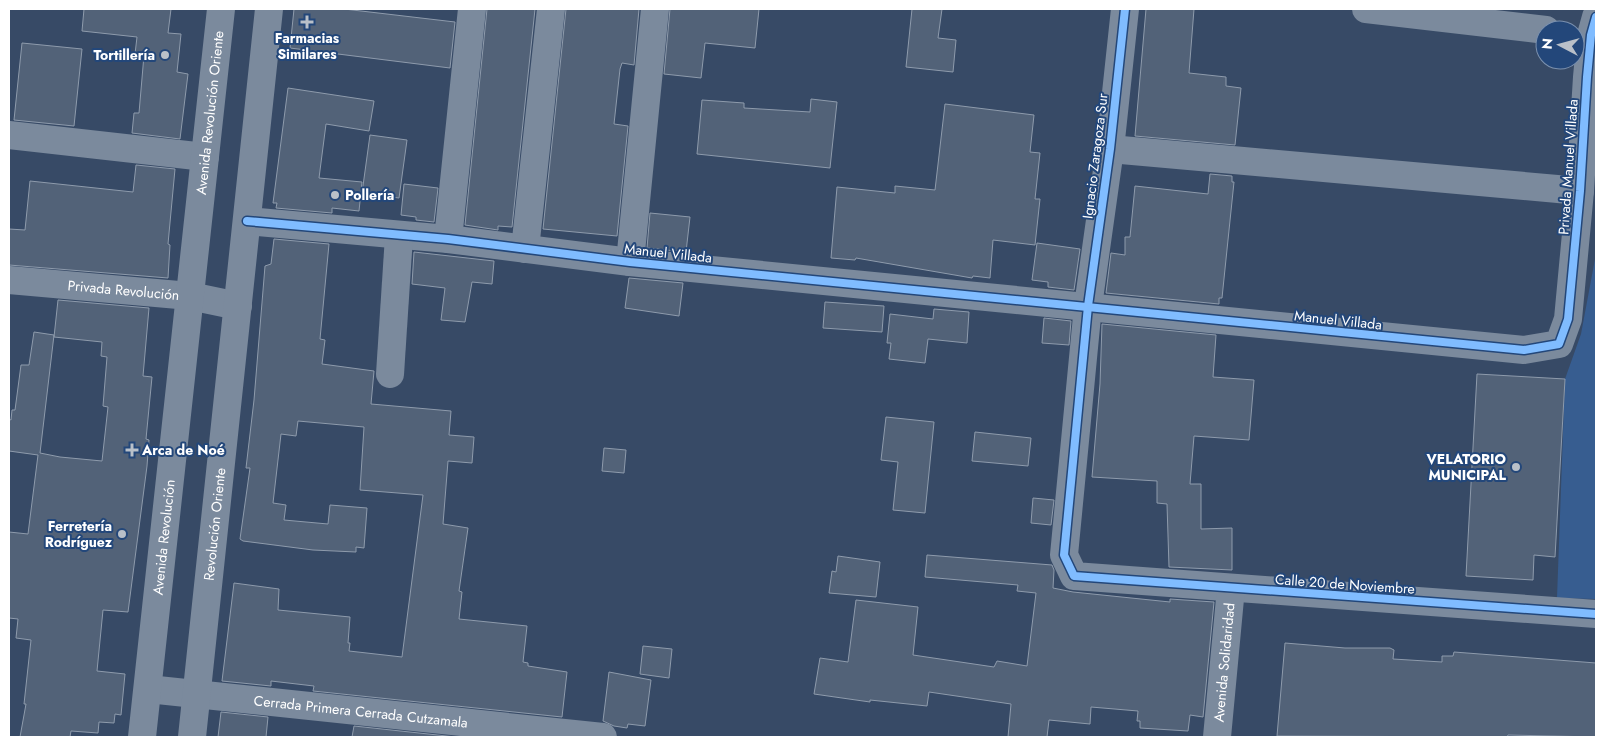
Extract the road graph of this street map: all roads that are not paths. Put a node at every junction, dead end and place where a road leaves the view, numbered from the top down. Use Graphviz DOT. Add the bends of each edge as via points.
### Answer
graph roads {
  1 [pos="221,9"];
  2 [pos="270,9"];
  3 [pos="472,9"];
  4 [pos="552,9"];
  5 [pos="655,9"];
  6 [pos="1125,9"];
  7 [pos="1366,9"];
  8 [pos="1535,29"];
  9 [pos="1587,29"];
  10 [pos="9,135"];
  11 [pos="1110,149"];
  12 [pos="205,157"];
  13 [pos="1580,191"];
  14 [pos="199,217"];
  15 [pos="247,221"];
  16 [pos="400,236"];
  17 [pos="448,239"];
  18 [pos="524,250"];
  19 [pos="630,262"];
  20 [pos="9,280"];
  21 [pos="190,296"];
  22 [pos="238,306"];
  23 [pos="1088,306"];
  24 [pos="1568,319"];
  25 [pos="390,374"];
  26 [pos="1231,588"];
  27 [pos="1596,614"];
  28 [pos="148,689"];
  29 [pos="197,693"];
  30 [pos="142,737"];
  31 [pos="192,737"];
  32 [pos="603,737"];
  33 [pos="1217,737"];
  1 -- 12 [label="street, Avenida Revolución Oriente"];
  2 -- 15 [label="street"];
  3 -- 17 [label="street"];
  4 -- 18 [label="street"];
  5 -- 19 [label="street"];
  6 -- 11 [label="street, Ignacio Zaragoza Sur"];
  7 -- 8 [label="street"];
  9 -- 13 [label="street, Privada Manuel Villada"];
  10 -- 12 [label="street"];
  11 -- 13 [label="street"];
  11 -- 23 [label="street, Ignacio Zaragoza Sur"];
  12 -- 14 [label="street, Avenida Revolución Oriente"];
  13 -- 24 [label="street, Privada Manuel Villada"];
  14 -- 21 [label="street, Avenida Revolución"];
  15 -- 16 [label="street, Manuel Villada"];
  15 -- 22 [label="street, Revolución Oriente"];
  16 -- 17 [label="street, Manuel Villada"];
  16 -- 25 [label="street"];
  17 -- 18 [label="street, Manuel Villada"];
  18 -- 19 [label="street, Manuel Villada"];
  19 -- 23 [label="street, Manuel Villada"];
  20 -- 21 [label="street, Privada Revolución"];
  21 -- 22 [label="street, Privada Revolución"];
  21 -- 28 [label="street, Avenida Revolución"];
  22 -- 29 [label="street, Revolución Oriente"];
  23 -- 24 [label="street, Manuel Villada" via="1524,350 1559,344"];
  23 -- 26 [label="street, Calle 20 de Noviembre" via="1064,555 1074,576"];
  26 -- 27 [label="street, Calle 20 de Noviembre"];
  26 -- 33 [label="street, Avenida Solidaridad"];
  28 -- 29 [label="street, Cerrada Primera Cerrada Cutzamala"];
  28 -- 30 [label="street, Avenida Revolución"];
  29 -- 31 [label="street, Revolución Oriente"];
  29 -- 32 [label="street, Cerrada Primera Cerrada Cutzamala"];
}
